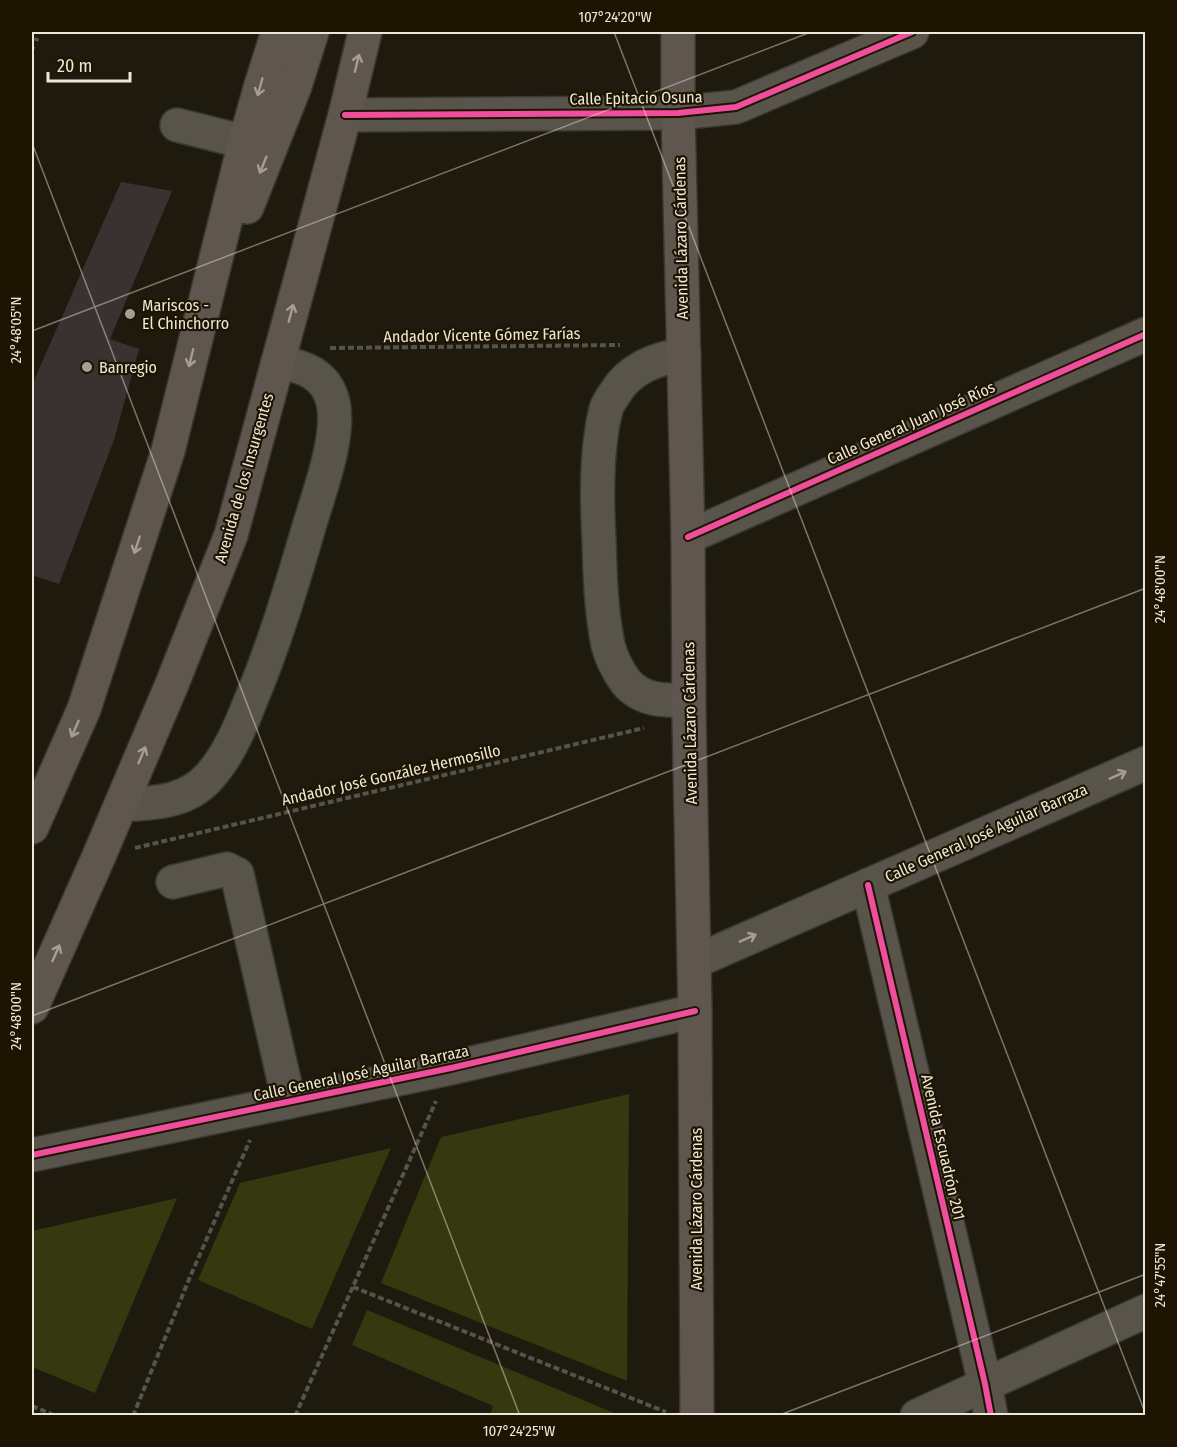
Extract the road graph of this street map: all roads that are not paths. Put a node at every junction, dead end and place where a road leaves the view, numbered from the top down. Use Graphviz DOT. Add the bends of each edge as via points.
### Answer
graph roads {
  1 [pos="278,32"];
  2 [pos="312,32"];
  3 [pos="365,32"];
  4 [pos="678,32"];
  5 [pos="912,32"];
  6 [pos="678,113"];
  7 [pos="345,115"];
  8 [pos="177,125"];
  9 [pos="245,142"];
  10 [pos="200,323"];
  11 [pos="1146,334"];
  12 [pos="684,354"];
  13 [pos="278,361"];
  14 [pos="688,537"];
  15 [pos="688,709"];
  16 [pos="1146,763"];
  17 [pos="121,805"];
  18 [pos="32,827"];
  19 [pos="173,882"];
  20 [pos="867,885"];
  21 [pos="694,962"];
  22 [pos="32,1007"];
  23 [pos="695,1011"];
  24 [pos="277,1104"];
  25 [pos="32,1155"];
  26 [pos="1146,1311"];
  27 [pos="986,1384"];
  28 [pos="697,1416"];
  29 [pos="917,1416"];
  30 [pos="991,1416"];
  1 -- 9 [label="main road, one-way"];
  2 -- 10 [label="main road, one-way" via="295,87"];
  7 -- 3 [label="main road, Avenida de los Insurgentes, one-way"];
  4 -- 6 [label="main road, Avenida Lázaro Cárdenas"];
  5 -- 6 [label="street, Calle Epitacio Osuna" via="736,107"];
  6 -- 7 [label="street, Calle Epitacio Osuna"];
  6 -- 12 [label="main road, Avenida Lázaro Cárdenas"];
  13 -- 7 [label="main road, Avenida de los Insurgentes, one-way"];
  8 -- 9 [label="street"];
  9 -- 10 [label="main road"];
  10 -- 18 [label="main road, one-way" via="168,452 84,709"];
  11 -- 14 [label="street, Calle General Juan José Ríos"];
  12 -- 14 [label="main road, Avenida Lázaro Cárdenas"];
  12 -- 15 [label="street" via="636,370 616,391 602,429 597,498 600,584 616,667 637,692"];
  17 -- 13 [label="main road, Avenida de los Insurgentes, one-way" via="231,535"];
  13 -- 17 [label="street" via="301,367 327,387 335,427 315,506 264,668 239,730 209,778 175,800"];
  14 -- 15 [label="main road, Avenida Lázaro Cárdenas"];
  15 -- 21 [label="main road, Avenida Lázaro Cárdenas"];
  20 -- 16 [label="street, Calle General José Aguilar Barraza, one-way"];
  22 -- 17 [label="main road, Avenida de los Insurgentes, one-way"];
  19 -- 24 [label="street" via="227,869 237,874"];
  21 -- 20 [label="street, Calle General José Aguilar Barraza, one-way"];
  20 -- 27 [label="street, Avenida Escuadrón 201"];
  21 -- 23 [label="main road, Avenida Lázaro Cárdenas"];
  23 -- 24 [label="street, Calle General José Aguilar Barraza"];
  23 -- 28 [label="main road, Avenida Lázaro Cárdenas"];
  24 -- 25 [label="street, Calle General José Aguilar Barraza"];
  26 -- 27 [label="street"];
  27 -- 29 [label="street"];
  27 -- 30 [label="street, Avenida Escuadrón 201"];
}
